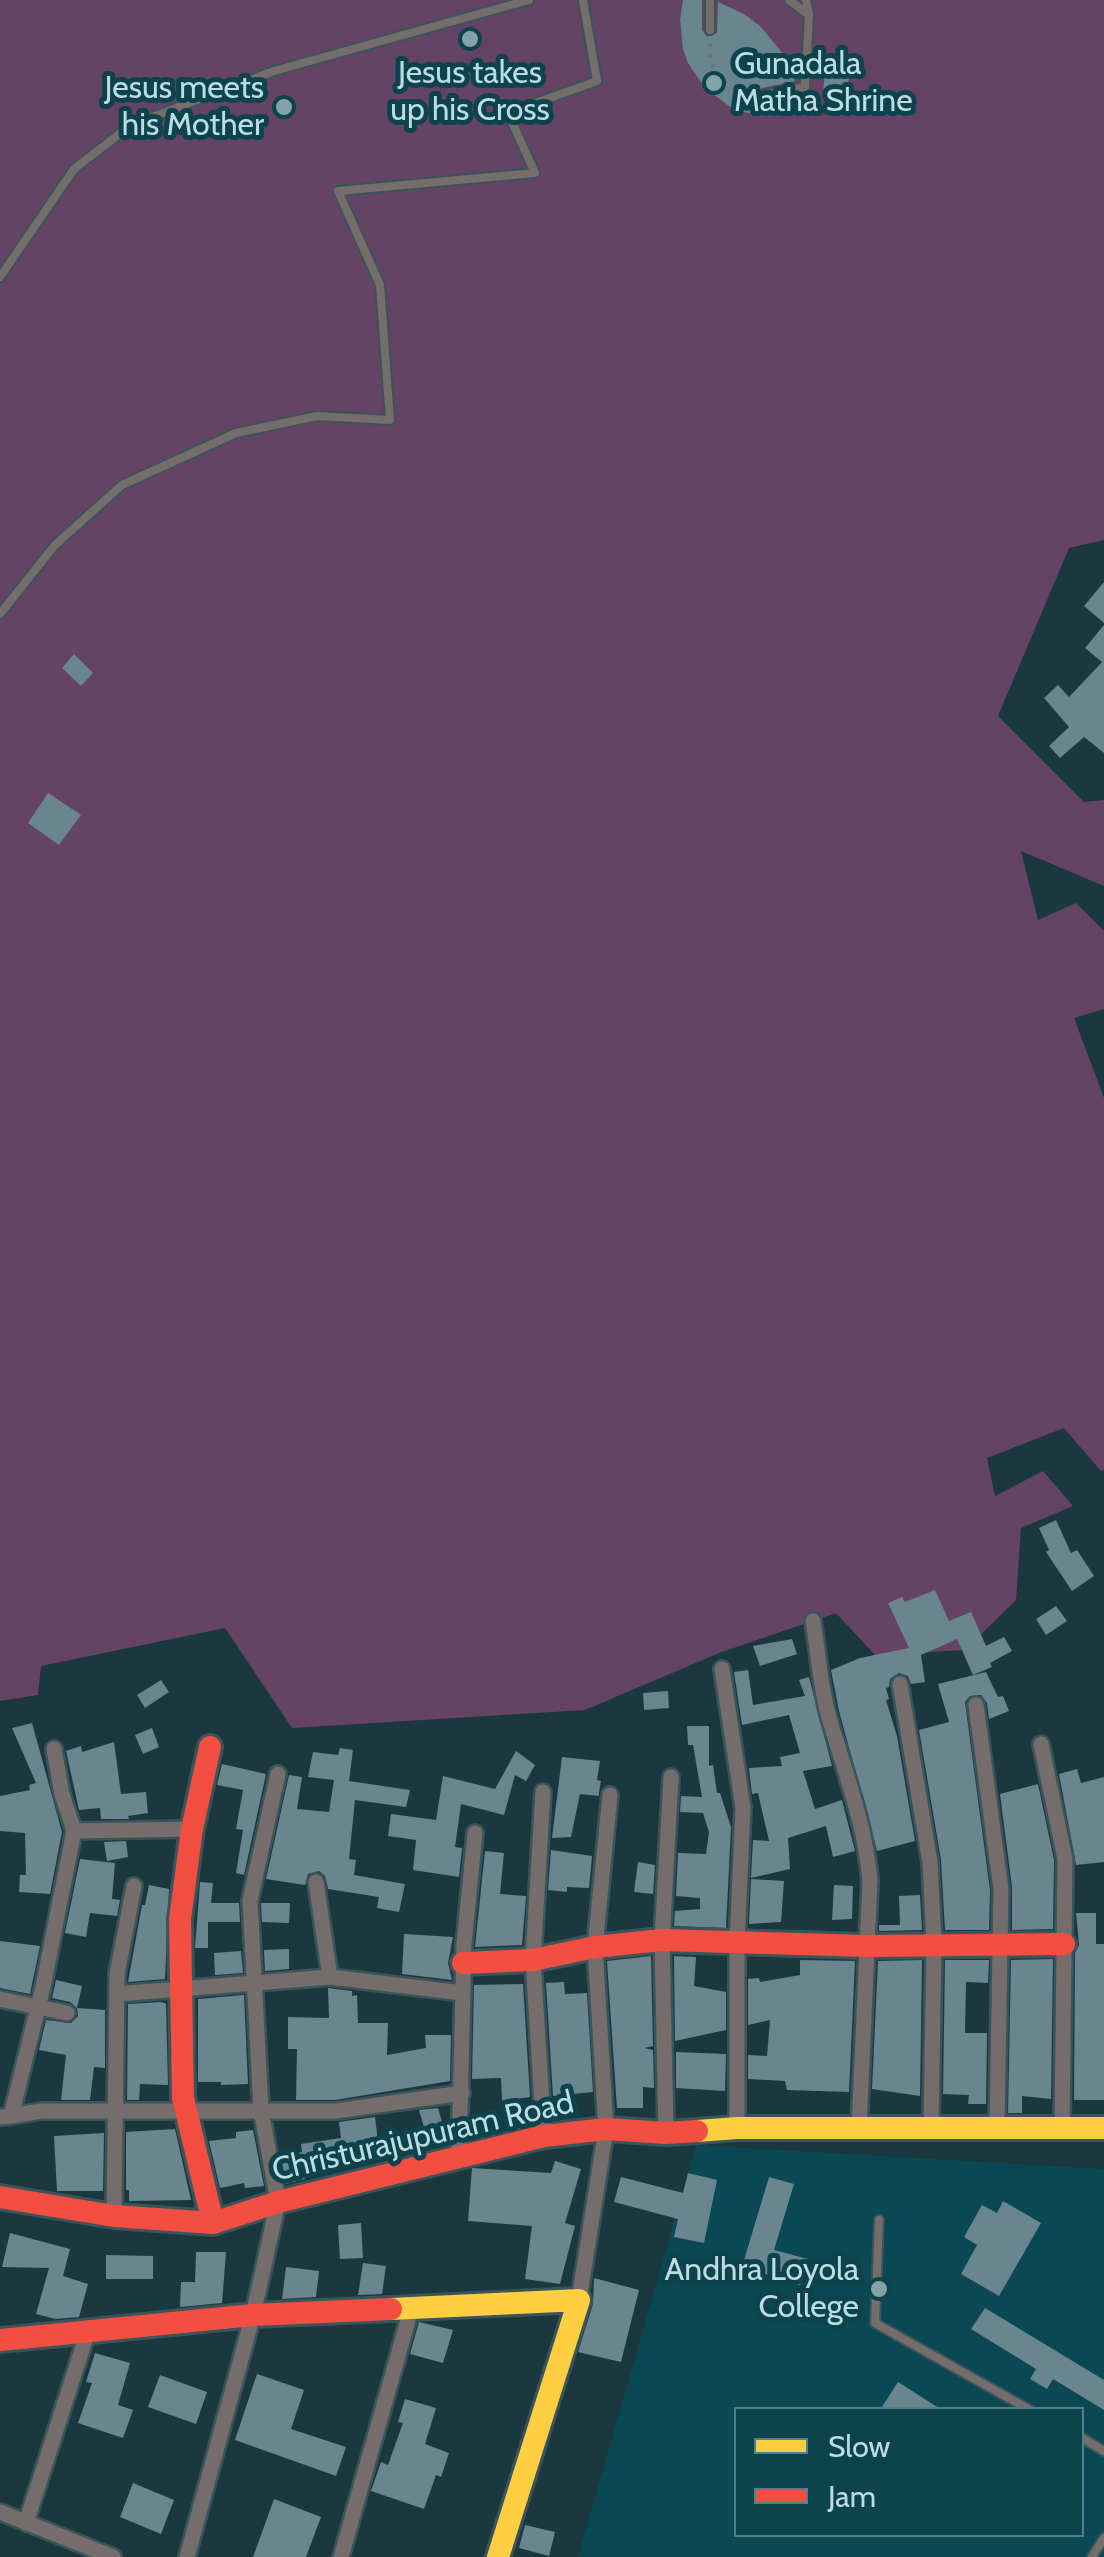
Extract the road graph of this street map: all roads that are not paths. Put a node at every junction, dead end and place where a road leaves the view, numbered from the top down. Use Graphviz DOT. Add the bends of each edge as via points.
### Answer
graph roads {
  1 [pos="529,0"];
  2 [pos="583,0"];
  3 [pos="710,0"];
  4 [pos="789,0"];
  5 [pos="806,0"];
  6 [pos="809,15"];
  7 [pos="710,30"];
  8 [pos="764,94"];
  9 [pos="0,277"];
  10 [pos="0,614"];
  11 [pos="813,1621"];
  12 [pos="722,1669"];
  13 [pos="900,1684"];
  14 [pos="976,1705"];
  15 [pos="1041,1744"];
  16 [pos="210,1747"];
  17 [pos="54,1750"];
  18 [pos="278,1774"];
  19 [pos="671,1777"];
  20 [pos="543,1792"];
  21 [pos="610,1794"];
  22 [pos="192,1829"];
  23 [pos="74,1831"];
  24 [pos="474,1833"];
  25 [pos="316,1882"];
  26 [pos="134,1886"];
  27 [pos="662,1940"];
  28 [pos="737,1944"];
  29 [pos="934,1944"];
  30 [pos="999,1944"];
  31 [pos="1064,1944"];
  32 [pos="867,1946"];
  33 [pos="595,1947"];
  34 [pos="533,1960"];
  35 [pos="463,1963"];
  36 [pos="330,1977"];
  37 [pos="254,1985"];
  38 [pos="181,1989"];
  39 [pos="463,1993"];
  40 [pos="117,1994"];
  41 [pos="0,1999"];
  42 [pos="36,2006"];
  43 [pos="67,2013"];
  44 [pos="462,2093"];
  45 [pos="186,2110"];
  46 [pos="261,2110"];
  47 [pos="115,2112"];
  48 [pos="6,2117"];
  49 [pos="737,2128"];
  50 [pos="930,2128"];
  51 [pos="997,2128"];
  52 [pos="1062,2128"];
  53 [pos="1104,2128"];
  54 [pos="606,2129"];
  55 [pos="859,2129"];
  56 [pos="666,2133"];
  57 [pos="544,2136"];
  58 [pos="459,2157"];
  59 [pos="0,2197"];
  60 [pos="278,2202"];
  61 [pos="114,2216"];
  62 [pos="879,2220"];
  63 [pos="213,2223"];
  64 [pos="578,2300"];
  65 [pos="412,2306"];
  66 [pos="253,2315"];
  67 [pos="88,2331"];
  68 [pos="0,2340"];
  69 [pos="1025,2407"];
  70 [pos="0,2512"];
  71 [pos="26,2523"];
  72 [pos="1104,2538"];
  73 [pos="113,2557"];
  74 [pos="187,2557"];
  75 [pos="341,2557"];
  76 [pos="498,2557"];
  77 [pos="1092,2557"];
  1 -- 9 [label="lane" via="274,70 132,125 74,169"];
  2 -- 10 [label="lane" via="597,81 508,113 535,173 338,191 380,285 390,420 317,416 236,432 122,486 54,545"];
  3 -- 7 [label="lane"];
  4 -- 6 [label="lane"];
  5 -- 6 [label="lane"];
  6 -- 8 [label="lane" via="805,87"];
  11 -- 32 [label="street" via="826,1709 864,1827"];
  12 -- 28 [label="street" via="742,1808"];
  13 -- 29 [label="street" via="930,1862"];
  14 -- 30 [label="street" via="1001,1889"];
  15 -- 31 [label="street" via="1066,1860"];
  16 -- 22 [label="street"];
  17 -- 23 [label="street"];
  18 -- 37 [label="street" via="250,1900"];
  19 -- 27 [label="street"];
  20 -- 34 [label="street"];
  21 -- 33 [label="street"];
  22 -- 23 [label="street"];
  22 -- 38 [label="street" via="182,1895"];
  23 -- 42 [label="street"];
  24 -- 35 [label="street"];
  25 -- 36 [label="street"];
  26 -- 40 [label="street"];
  27 -- 28 [label="street"];
  27 -- 33 [label="street"];
  27 -- 56 [label="street"];
  28 -- 32 [label="street"];
  28 -- 49 [label="street"];
  29 -- 30 [label="street"];
  29 -- 32 [label="street"];
  29 -- 50 [label="street"];
  30 -- 31 [label="street"];
  30 -- 51 [label="street"];
  31 -- 52 [label="street"];
  32 -- 55 [label="street"];
  33 -- 34 [label="street"];
  33 -- 54 [label="street"];
  34 -- 35 [label="street"];
  34 -- 57 [label="street"];
  35 -- 39 [label="street"];
  36 -- 37 [label="street"];
  36 -- 39 [label="street"];
  37 -- 38 [label="street"];
  37 -- 46 [label="street"];
  38 -- 40 [label="street"];
  38 -- 45 [label="street"];
  39 -- 44 [label="street"];
  40 -- 47 [label="street"];
  41 -- 42 [label="street"];
  42 -- 43 [label="street"];
  42 -- 48 [label="street"];
  44 -- 46 [label="street" via="336,2111"];
  44 -- 58 [label="street"];
  45 -- 46 [label="street"];
  45 -- 47 [label="street"];
  45 -- 63 [label="street"];
  46 -- 60 [label="street"];
  47 -- 48 [label="street"];
  47 -- 61 [label="street"];
  49 -- 55 [label="street, Christurajupuram Road"];
  49 -- 56 [label="street, Christurajupuram Road"];
  50 -- 51 [label="street, Christurajupuram Road"];
  50 -- 55 [label="street, Christurajupuram Road"];
  51 -- 52 [label="street, Christurajupuram Road"];
  52 -- 53 [label="street, Christurajupuram Road"];
  54 -- 56 [label="street, Christurajupuram Road"];
  54 -- 57 [label="street, Christurajupuram Road"];
  54 -- 64 [label="street"];
  57 -- 58 [label="street, Christurajupuram Road"];
  58 -- 60 [label="street, Christurajupuram Road"];
  59 -- 61 [label="street, Christurajupuram Road"];
  60 -- 63 [label="street, Christurajupuram Road"];
  60 -- 66 [label="street"];
  61 -- 63 [label="street, Christurajupuram Road"];
  62 -- 69 [label="lane" via="876,2324"];
  64 -- 65 [label="street"];
  64 -- 76 [label="street"];
  65 -- 66 [label="street"];
  65 -- 75 [label="street"];
  66 -- 67 [label="street"];
  66 -- 74 [label="street"];
  67 -- 68 [label="street"];
  67 -- 71 [label="street"];
  70 -- 71 [label="street"];
  71 -- 73 [label="street"];
  72 -- 77 [label="lane"];
}
